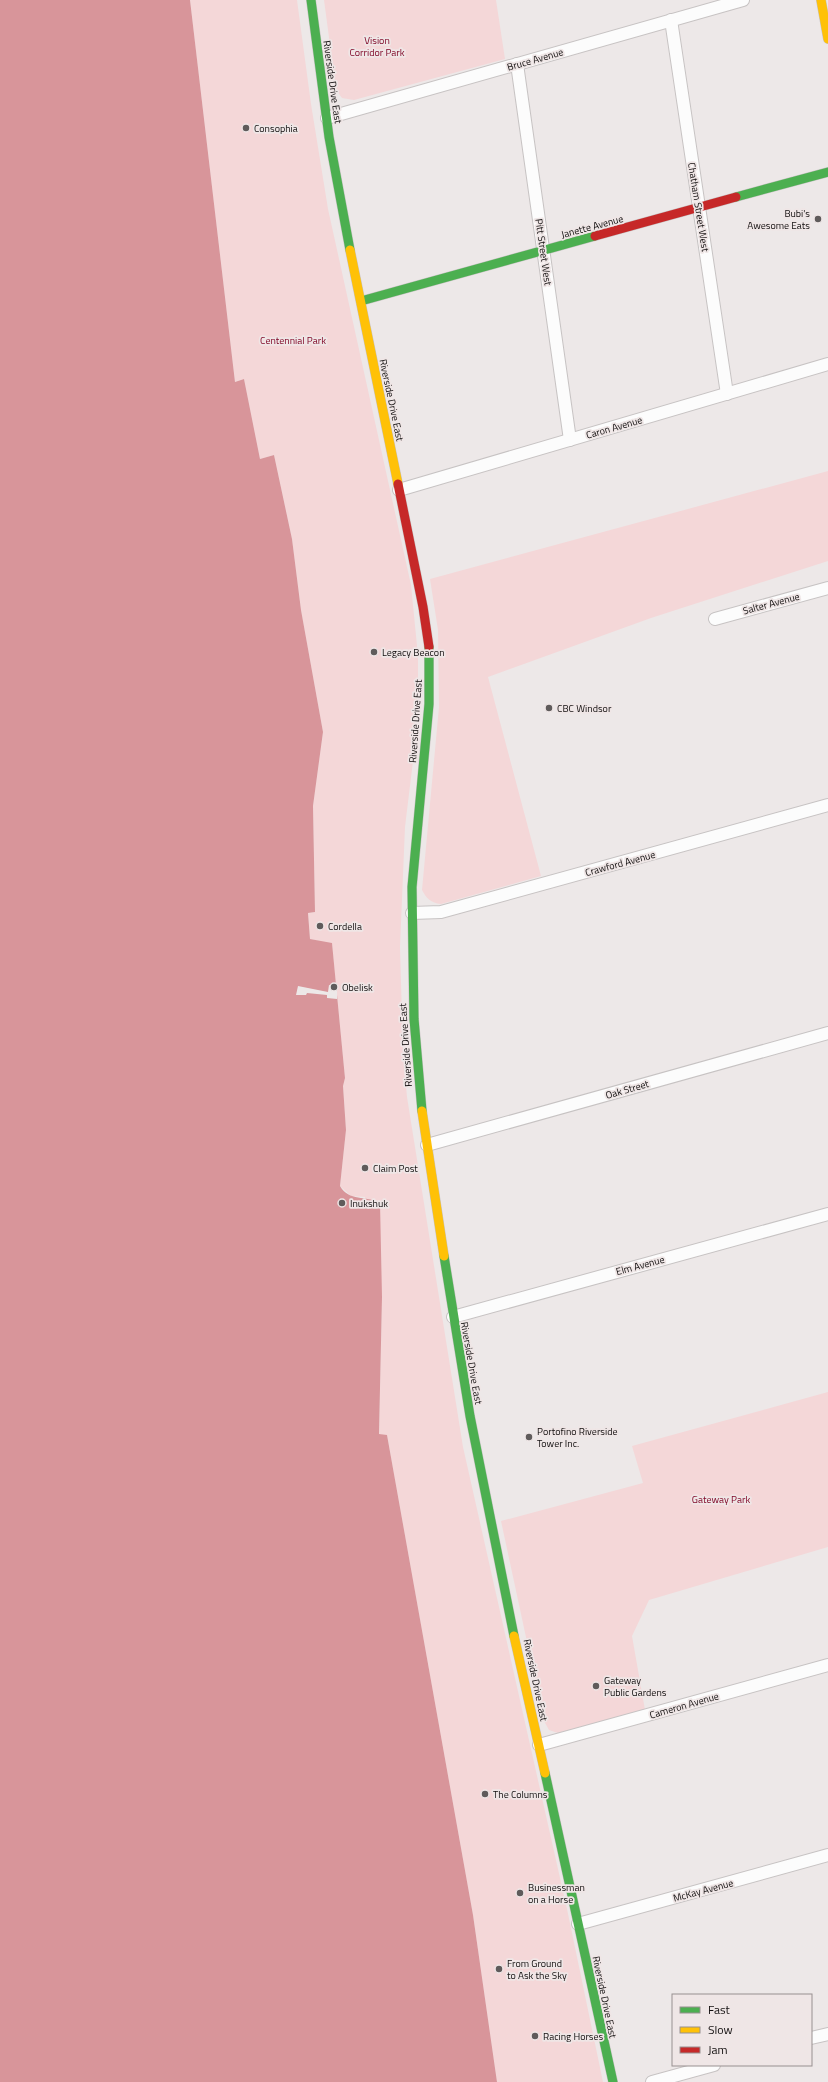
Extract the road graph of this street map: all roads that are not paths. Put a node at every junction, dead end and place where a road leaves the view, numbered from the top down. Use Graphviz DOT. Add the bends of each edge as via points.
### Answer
graph roads {
  1 [pos="311,0"];
  2 [pos="743,0"];
  3 [pos="821,0"];
  4 [pos="671,20"];
  5 [pos="828,39"];
  6 [pos="518,64"];
  7 [pos="326,118"];
  8 [pos="828,172"];
  9 [pos="700,208"];
  10 [pos="544,251"];
  11 [pos="361,301"];
  12 [pos="828,364"];
  13 [pos="727,394"];
  14 [pos="570,440"];
  15 [pos="400,490"];
  16 [pos="828,588"];
  17 [pos="715,619"];
  18 [pos="828,805"];
  19 [pos="412,913"];
  20 [pos="828,1033"];
  21 [pos="427,1145"];
  22 [pos="828,1214"];
  23 [pos="453,1317"];
  24 [pos="828,1665"];
  25 [pos="539,1745"];
  26 [pos="828,1855"];
  27 [pos="578,1924"];
  28 [pos="828,2034"];
  29 [pos="812,2038"];
  30 [pos="710,2066"];
  31 [pos="612,2082"];
  32 [pos="652,2082"];
  1 -- 7 [label="main road, Riverside Drive East"];
  2 -- 4 [label="street, Bruce Avenue"];
  3 -- 5 [label="main road"];
  4 -- 6 [label="street, Bruce Avenue"];
  4 -- 9 [label="street, Chatham Street West"];
  6 -- 7 [label="street, Bruce Avenue"];
  6 -- 10 [label="street, Pitt Street West"];
  7 -- 11 [label="main road, Riverside Drive East"];
  8 -- 9 [label="main road, Janette Avenue"];
  9 -- 10 [label="main road, Janette Avenue"];
  9 -- 13 [label="street, Chatham Street West"];
  10 -- 11 [label="main road, Janette Avenue"];
  10 -- 14 [label="street, Pitt Street West"];
  11 -- 15 [label="main road, Riverside Drive East"];
  12 -- 13 [label="street, Caron Avenue"];
  13 -- 14 [label="street, Caron Avenue"];
  14 -- 15 [label="street, Caron Avenue"];
  15 -- 19 [label="main road, Riverside Drive East" via="429,649 429,704 416,822"];
  16 -- 17 [label="street, Salter Avenue"];
  18 -- 19 [label="street, Crawford Avenue" via="441,912"];
  19 -- 21 [label="main road, Riverside Drive East" via="416,1058"];
  20 -- 21 [label="street, Oak Street"];
  21 -- 23 [label="main road, Riverside Drive East"];
  22 -- 23 [label="street, Elm Avenue"];
  23 -- 25 [label="main road, Riverside Drive East" via="501,1575"];
  24 -- 25 [label="street, Cameron Avenue"];
  25 -- 27 [label="main road, Riverside Drive East"];
  26 -- 27 [label="street, McKay Avenue"];
  27 -- 31 [label="main road, Riverside Drive East"];
  28 -- 29 [label="street"];
  30 -- 32 [label="street"];
}
